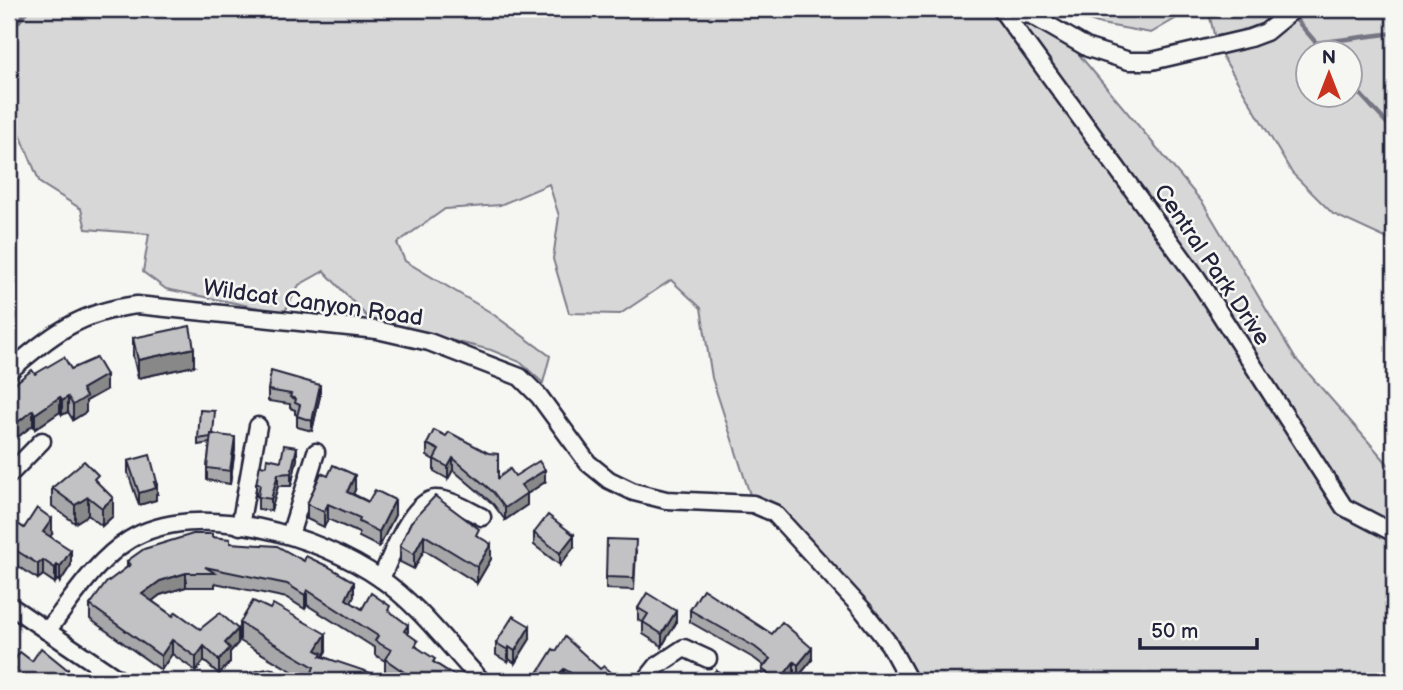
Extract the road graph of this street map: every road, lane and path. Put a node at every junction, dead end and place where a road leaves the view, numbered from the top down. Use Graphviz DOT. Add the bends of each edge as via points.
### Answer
graph roads {
  1 [pos="1294,9"];
  2 [pos="1002,10"];
  3 [pos="9,371"];
  4 [pos="258,426"];
  5 [pos="42,441"];
  6 [pos="316,452"];
  7 [pos="9,475"];
  8 [pos="482,517"];
  9 [pos="240,526"];
  10 [pos="1394,533"];
  11 [pos="290,535"];
  12 [pos="380,579"];
  13 [pos="9,605"];
  14 [pos="47,631"];
  15 [pos="708,659"];
  16 [pos="121,681"];
  17 [pos="256,681"];
  18 [pos="274,681"];
  19 [pos="482,681"];
  20 [pos="645,681"];
  21 [pos="909,681"];
  1 -- 2 [label="street" via="1266,32 1152,61 1129,61 1088,48 1031,15"];
  2 -- 10 [label="street, Central Park Drive" via="1196,278 1344,507"];
  3 -- 21 [label="street, Wildcat Canyon Road" via="69,326 103,309 137,305 377,330 429,342 520,377 588,463 609,480 666,500 753,504 774,513 890,643"];
  4 -- 9 [label="street"];
  5 -- 7 [label="street"];
  6 -- 11 [label="street"];
  8 -- 12 [label="street" via="454,503 435,499 424,503 404,530"];
  9 -- 11 [label="street"];
  9 -- 14 [label="street" via="167,525 127,542 90,577"];
  11 -- 12 [label="street" via="346,558"];
  12 -- 19 [label="street" via="404,597"];
  13 -- 14 [label="street"];
  14 -- 16 [label="street"];
  15 -- 20 [label="street" via="684,648 657,666"];
  17 -- 18 [label="street"];
}
